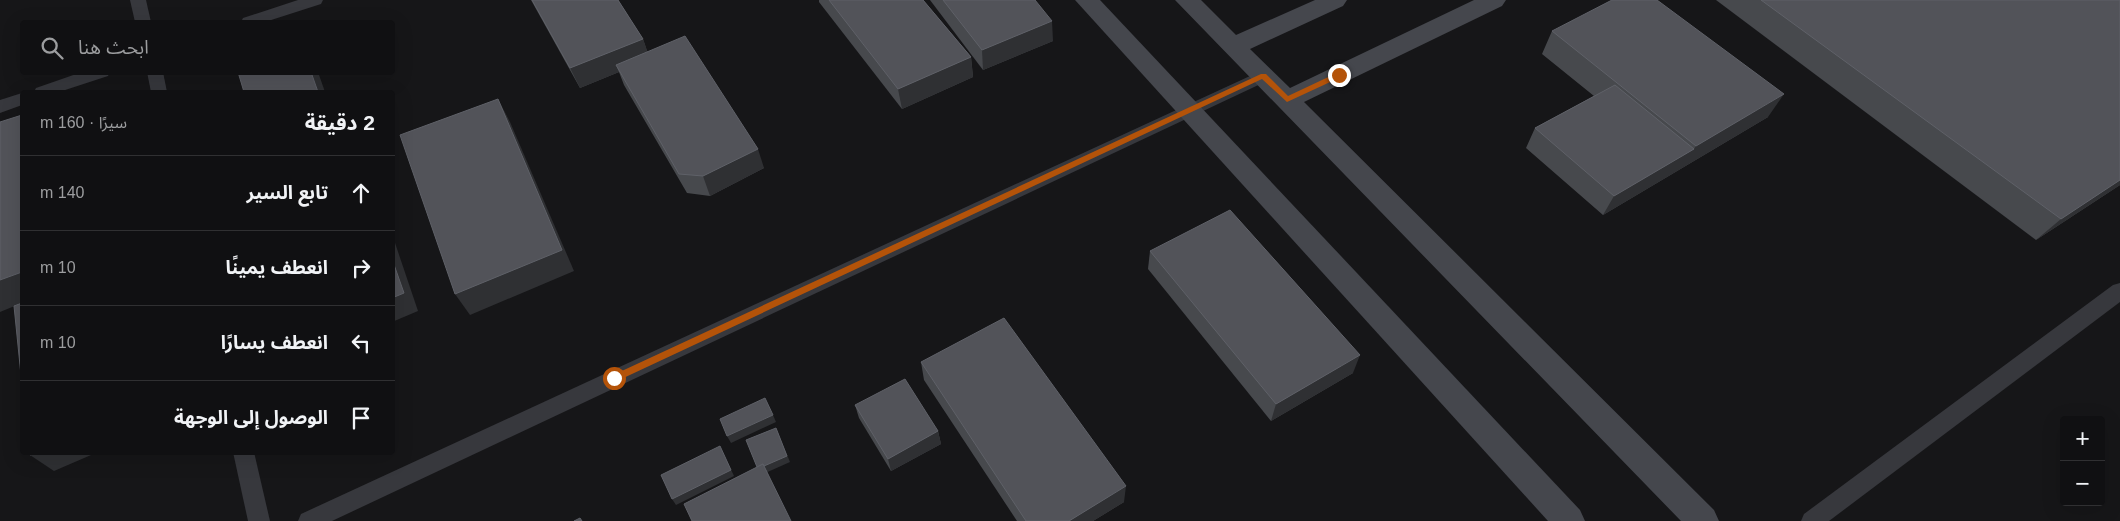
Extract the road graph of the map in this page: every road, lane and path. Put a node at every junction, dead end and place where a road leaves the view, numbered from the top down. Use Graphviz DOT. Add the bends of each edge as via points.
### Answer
graph roads {
  1 [pos="138,0"];
  2 [pos="315,0"];
  3 [pos="1087,0"];
  4 [pos="1188,0"];
  5 [pos="1335,0"];
  6 [pos="1494,0"];
  7 [pos="143,20"];
  8 [pos="255,20"];
  9 [pos="1234,46"];
  10 [pos="93,75"];
  11 [pos="156,75"];
  12 [pos="1263,76"];
  13 [pos="48,90"];
  14 [pos="159,90"];
  15 [pos="20,100"];
  16 [pos="1287,100"];
  17 [pos="0,107"];
  18 [pos="1189,110"];
  19 [pos="2120,291"];
  20 [pos="244,455"];
  21 [pos="259,521"];
  22 [pos="309,521"];
  23 [pos="1569,521"];
  24 [pos="1703,521"];
  25 [pos="1812,521"];
  1 -- 7 [label="lane"];
  2 -- 8 [label="lane"];
  3 -- 18 [label="street"];
  4 -- 9 [label="street"];
  5 -- 9 [label="street"];
  6 -- 16 [label="street"];
  9 -- 12 [label="street"];
  10 -- 13 [label="lane"];
  11 -- 14 [label="lane"];
  12 -- 16 [label="street"];
  12 -- 18 [label="lane"];
  15 -- 17 [label="lane"];
  16 -- 24 [label="street"];
  18 -- 22 [label="lane"];
  18 -- 23 [label="street"];
  19 -- 25 [label="lane"];
  20 -- 21 [label="lane"];
}
